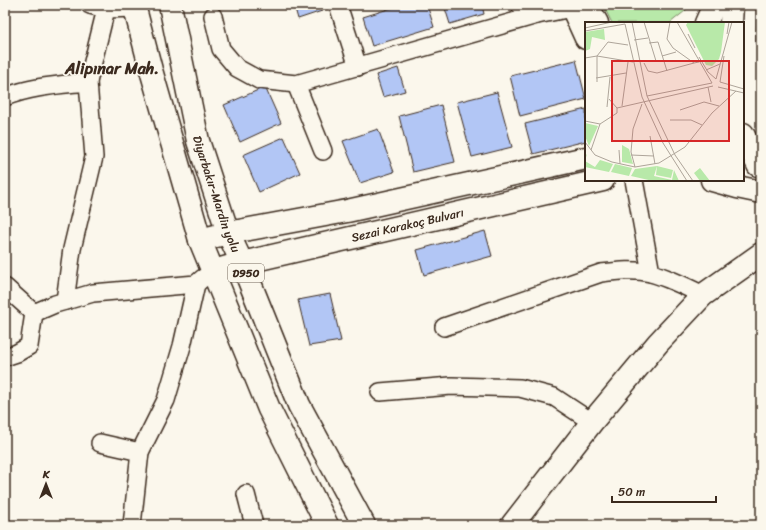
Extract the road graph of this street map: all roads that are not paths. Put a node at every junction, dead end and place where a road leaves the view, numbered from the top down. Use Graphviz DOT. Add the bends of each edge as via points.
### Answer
graph roads {
  1 [pos="170,5"];
  2 [pos="338,5"];
  3 [pos="520,5"];
  4 [pos="714,5"];
  5 [pos="732,5"];
  6 [pos="577,6"];
  7 [pos="98,7"];
  8 [pos="134,7"];
  9 [pos="537,15"];
  10 [pos="212,16"];
  11 [pos="596,22"];
  12 [pos="706,22"];
  13 [pos="731,22"];
  14 [pos="585,34"];
  15 [pos="358,67"];
  16 [pos="88,82"];
  17 [pos="296,84"];
  18 [pos="5,97"];
  19 [pos="744,137"];
  20 [pos="323,151"];
  21 [pos="585,158"];
  22 [pos="754,164"];
  23 [pos="598,181"];
  24 [pos="634,181"];
  25 [pos="716,181"];
  26 [pos="761,192"];
  27 [pos="228,233"];
  28 [pos="200,240"];
  29 [pos="761,254"];
  30 [pos="242,263"];
  31 [pos="651,273"];
  32 [pos="204,278"];
  33 [pos="5,287"];
  34 [pos="703,295"];
  35 [pos="65,301"];
  36 [pos="34,313"];
  37 [pos="444,327"];
  38 [pos="5,357"];
  39 [pos="380,392"];
  40 [pos="592,422"];
  41 [pos="100,443"];
  42 [pos="140,452"];
  43 [pos="246,494"];
  44 [pos="132,525"];
  45 [pos="254,525"];
  46 [pos="328,525"];
  47 [pos="364,525"];
  48 [pos="512,525"];
  1 -- 27 [label="main road, Diyarbakır-Mardin yolu / D950" via="198,141"];
  2 -- 15 [label="street"];
  3 -- 9 [label="street"];
  4 -- 12 [label="main road"];
  5 -- 13 [label="main road"];
  6 -- 9 [label="street"];
  6 -- 11 [label="main road"];
  6 -- 14 [label="main road"];
  7 -- 8 [label="street"];
  7 -- 16 [label="street"];
  8 -- 28 [label="main road, D950"];
  9 -- 15 [label="street"];
  10 -- 17 [label="street" via="221,49 237,68 259,80"];
  15 -- 17 [label="street"];
  16 -- 18 [label="street" via="20,90"];
  16 -- 35 [label="street" via="94,157 72,249"];
  17 -- 20 [label="street"];
  19 -- 22 [label="main road"];
  21 -- 27 [label="main road" via="347,211"];
  23 -- 30 [label="main road, Sezai Karakoç Bulvarı"];
  24 -- 31 [label="street"];
  25 -- 26 [label="main road"];
  27 -- 28 [label="main road"];
  27 -- 30 [label="main road, Diyarbakır-Mardin yolu / D950"];
  28 -- 32 [label="main road, D950"];
  29 -- 34 [label="main road"];
  30 -- 32 [label="main road, Sezai Karakoç Bulvarı"];
  30 -- 47 [label="main road, Diyarbakır-Mardin yolu / D950" via="299,405"];
  31 -- 34 [label="street"];
  31 -- 37 [label="street" via="602,273"];
  32 -- 35 [label="street" via="93,293"];
  32 -- 42 [label="street" via="166,400"];
  32 -- 46 [label="main road, D950"];
  33 -- 36 [label="street"];
  34 -- 40 [label="main road" via="658,343"];
  35 -- 36 [label="street"];
  36 -- 38 [label="street" via="29,346"];
  39 -- 40 [label="street" via="451,386 520,388 554,397"];
  40 -- 48 [label="main road"];
  41 -- 42 [label="street"];
  42 -- 44 [label="street"];
  43 -- 45 [label="street"];
}
